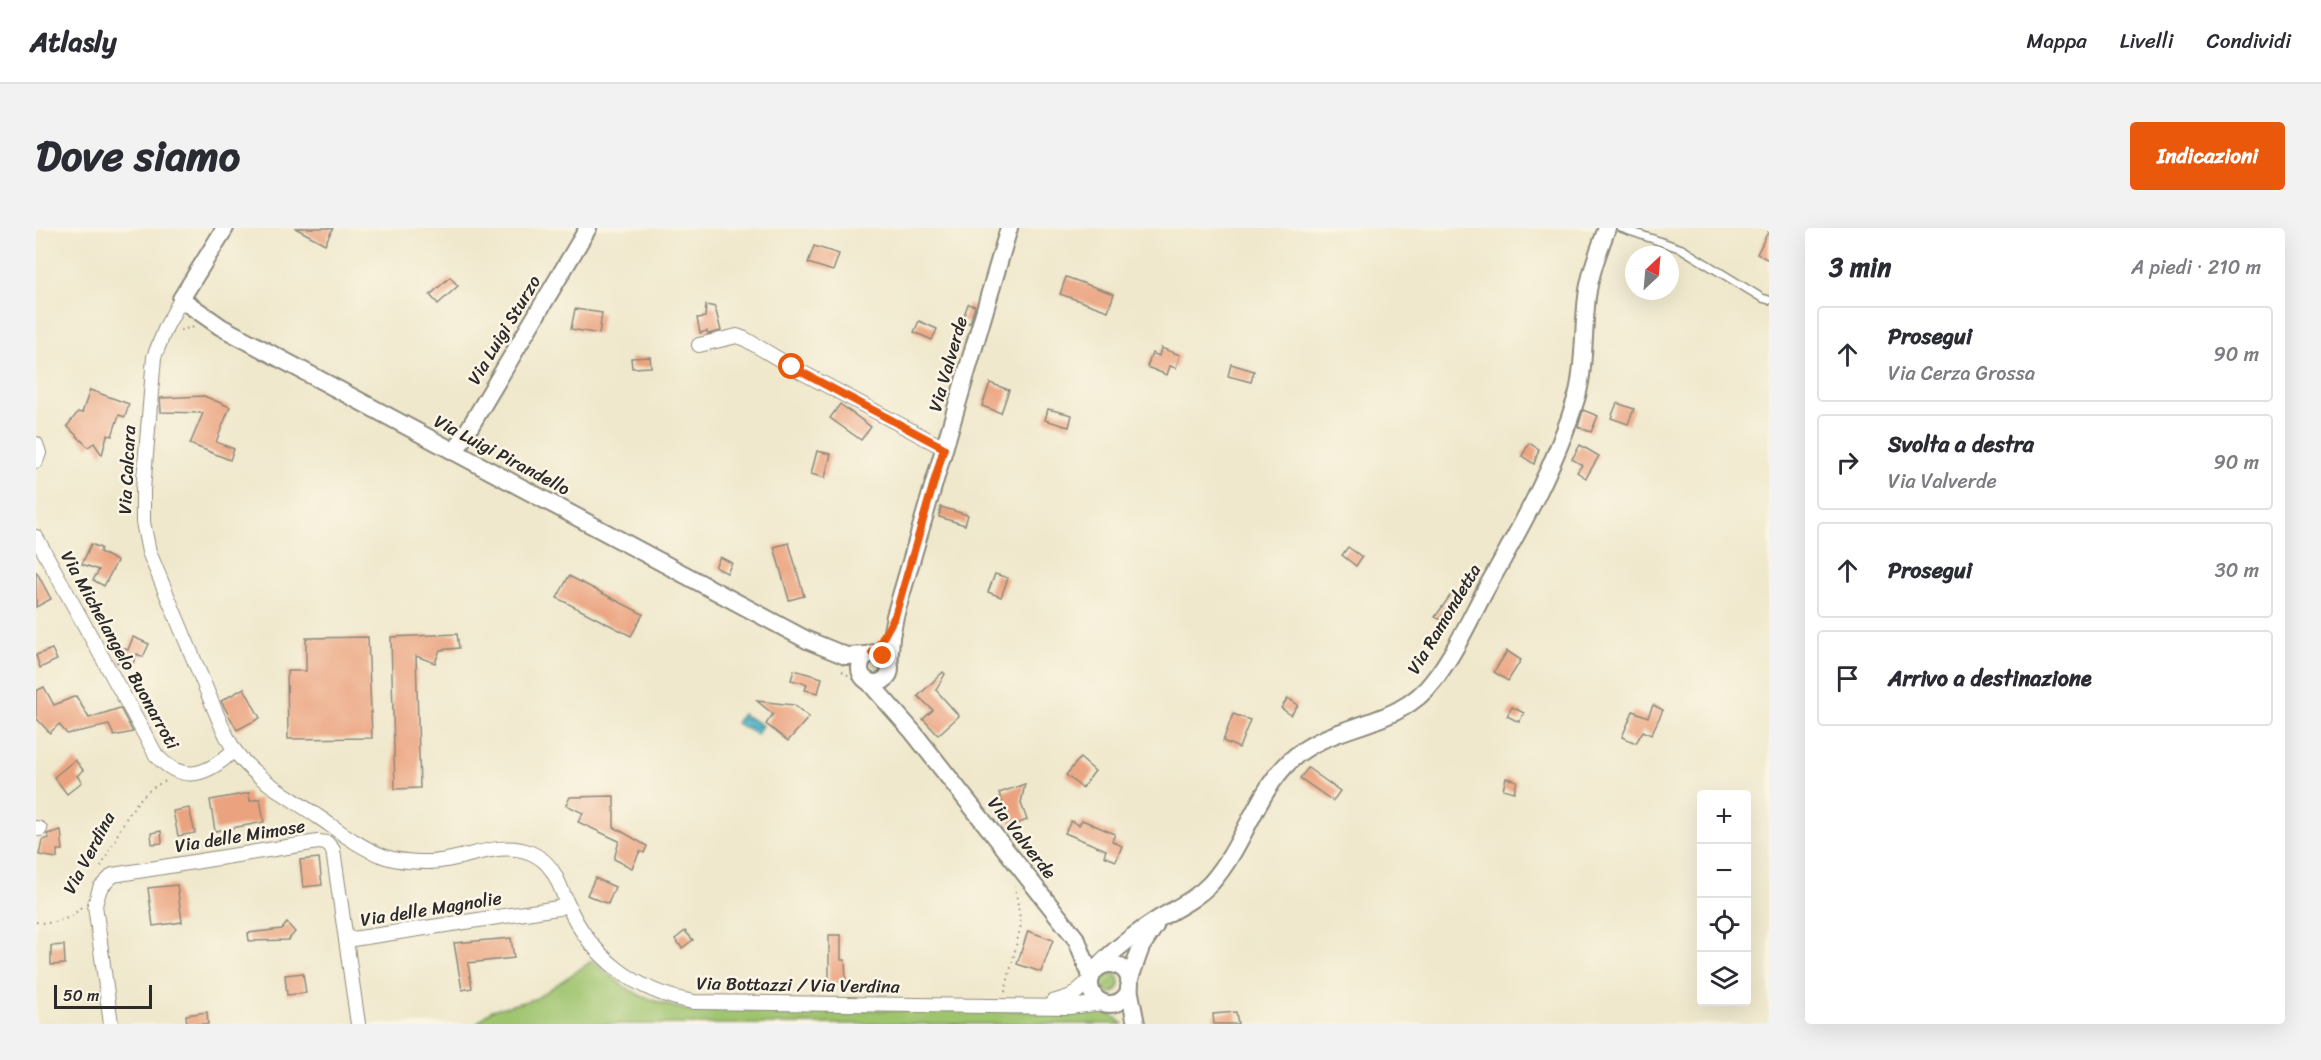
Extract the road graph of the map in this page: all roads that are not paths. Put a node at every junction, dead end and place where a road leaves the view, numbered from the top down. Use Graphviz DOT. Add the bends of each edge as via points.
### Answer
graph roads {
  1 [pos="225,228"];
  2 [pos="588,228"];
  3 [pos="1009,228"];
  4 [pos="1607,228"];
  5 [pos="1621,228"];
  6 [pos="181,299"];
  7 [pos="1769,300"];
  8 [pos="699,345"];
  9 [pos="36,444"];
  10 [pos="944,448"];
  11 [pos="455,452"];
  12 [pos="36,461"];
  13 [pos="36,537"];
  14 [pos="895,616"];
  15 [pos="807,640"];
  16 [pos="869,654"];
  17 [pos="889,669"];
  18 [pos="867,680"];
  19 [pos="913,732"];
  20 [pos="234,750"];
  21 [pos="567,904"];
  22 [pos="1161,918"];
  23 [pos="346,940"];
  24 [pos="1101,970"];
  25 [pos="1129,984"];
  26 [pos="1105,1003"];
  27 [pos="1036,1005"];
  28 [pos="111,1024"];
  29 [pos="358,1024"];
  30 [pos="1130,1024"];
  31 [pos="1136,1024"];
  1 -- 6 [label="street, Via Calcara"];
  2 -- 11 [label="street, Via Luigi Sturzo"];
  3 -- 10 [label="street, Via Valverde"];
  4 -- 22 [label="street, Via Ramondetta" via="1587,296 1577,394 1554,456 1540,491 1434,681 1401,709 1381,720 1327,737 1291,760 1215,878 1196,897"];
  5 -- 7 [label="lane" via="1682,249"];
  6 -- 11 [label="street, Via Luigi Pirandello" via="221,327"];
  6 -- 20 [label="street, Via Calcara" via="154,357 143,522 149,552"];
  8 -- 10 [label="street" via="737,336 745,339"];
  9 -- 12 [label="street"];
  10 -- 14 [label="street, Via Valverde"];
  11 -- 15 [label="street, Via Luigi Pirandello"];
  13 -- 20 [label="street, Via Michelangelo Buonarroti" via="156,755 168,768 179,773 202,771"];
  14 -- 16 [label="street" via="879,645"];
  14 -- 17 [label="street"];
  15 -- 16 [label="street" via="846,656"];
  15 -- 18 [label="street"];
  16 -- 17 [label="street" via="883,656"];
  16 -- 18 [label="street" via="860,664"];
  17 -- 18 [label="street" via="883,680"];
  17 -- 19 [label="street" via="894,693"];
  18 -- 19 [label="street"];
  19 -- 24 [label="street, Via Valverde"];
  20 -- 21 [label="street, Via Bottazzi / Via Verdina" via="263,779 371,851 385,857 430,862 520,849 552,868"];
  21 -- 23 [label="street, Via delle Magnolie" via="558,909"];
  21 -- 27 [label="street, Via Bottazzi / Via Verdina" via="604,960 633,981 675,999"];
  22 -- 24 [label="street, Via Ramondetta" via="1109,954"];
  22 -- 25 [label="street" via="1141,947"];
  23 -- 28 [label="street, Via delle Mimose" via="333,850 327,843 113,875 97,885 95,905"];
  23 -- 29 [label="street, Via delle Magnolie"];
  24 -- 25 [label="street" via="1128,975"];
  24 -- 26 [label="street" via="1090,985 1094,996"];
  24 -- 27 [label="street" via="1072,996"];
  25 -- 26 [label="street" via="1121,1000"];
  25 -- 31 [label="street"];
  26 -- 27 [label="street"];
  26 -- 30 [label="street"];
}
